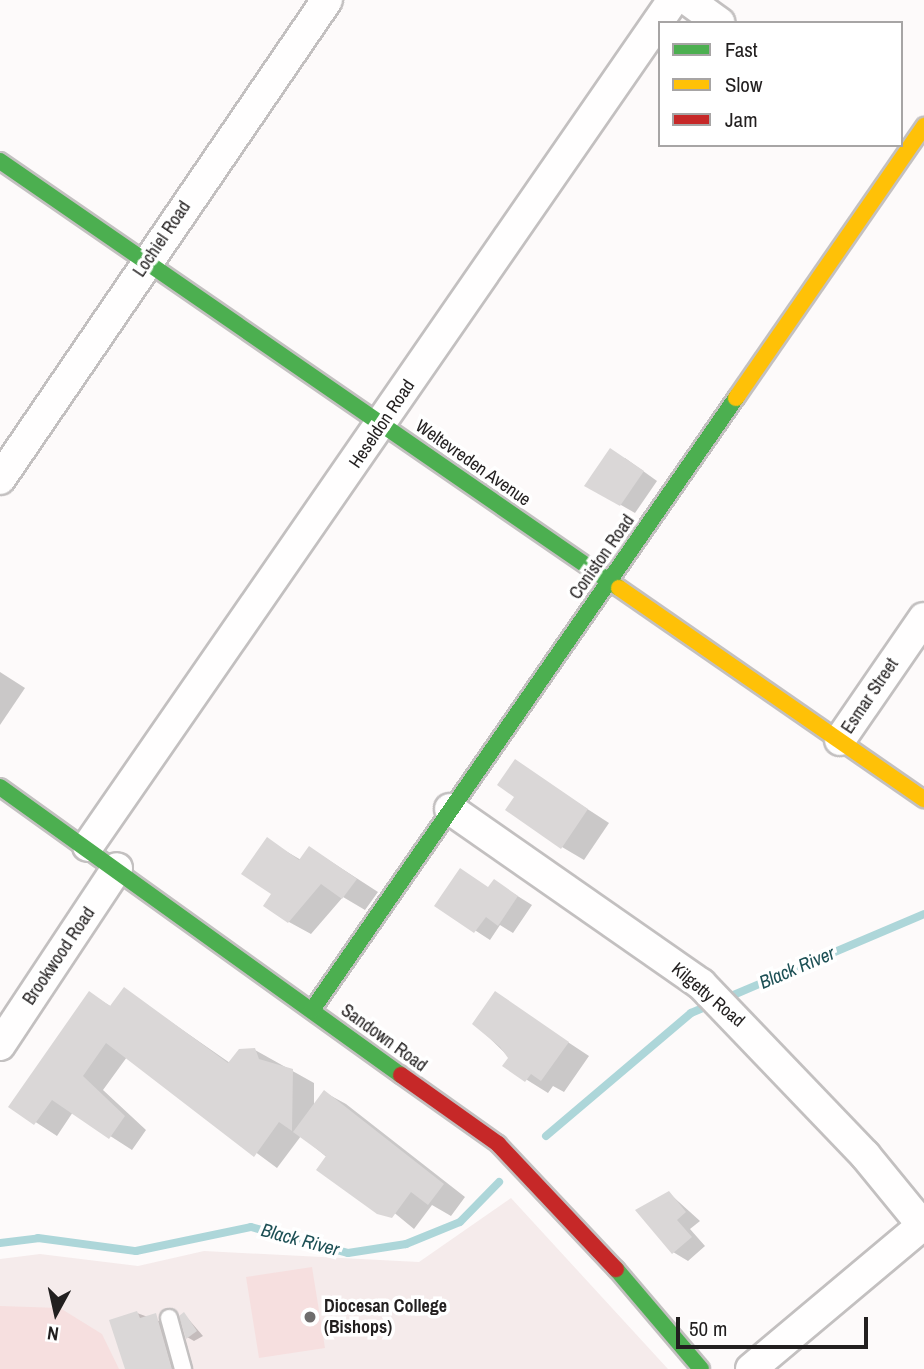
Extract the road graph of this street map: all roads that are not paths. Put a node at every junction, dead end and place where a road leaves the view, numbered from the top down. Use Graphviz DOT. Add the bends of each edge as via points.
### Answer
graph roads {
  1 [pos="327,0"];
  2 [pos="673,0"];
  3 [pos="688,0"];
  4 [pos="659,21"];
  5 [pos="717,21"];
  6 [pos="658,22"];
  7 [pos="924,126"];
  8 [pos="907,155"];
  9 [pos="0,161"];
  10 [pos="146,261"];
  11 [pos="382,424"];
  12 [pos="0,479"];
  13 [pos="610,578"];
  14 [pos="924,618"];
  15 [pos="840,740"];
  16 [pos="0,787"];
  17 [pos="924,799"];
  18 [pos="450,809"];
  19 [pos="88,846"];
  20 [pos="117,868"];
  21 [pos="312,1010"];
  22 [pos="0,1045"];
  23 [pos="923,1226"];
  24 [pos="169,1318"];
  25 [pos="183,1369"];
  26 [pos="701,1369"];
  27 [pos="751,1369"];
  1 -- 10 [label="street, Lochiel Road"];
  2 -- 4 [label="street, Heseldon Road"];
  3 -- 5 [label="street"];
  6 -- 11 [label="street, Heseldon Road"];
  7 -- 8 [label="street, Coniston Road"];
  8 -- 13 [label="street, Coniston Road"];
  9 -- 10 [label="street, Weltevreden Avenue"];
  10 -- 11 [label="street, Weltevreden Avenue"];
  10 -- 12 [label="street, Lochiel Road"];
  11 -- 13 [label="street, Weltevreden Avenue"];
  11 -- 19 [label="street, Heseldon Road"];
  13 -- 15 [label="street, Weltevreden Avenue"];
  13 -- 18 [label="street, Coniston Road"];
  14 -- 15 [label="street, Esmar Street"];
  15 -- 17 [label="street, Weltevreden Avenue"];
  16 -- 19 [label="street, Sandown Road"];
  18 -- 21 [label="street, Coniston Road"];
  18 -- 23 [label="street, Kilgetty Road" via="701,984 737,1016"];
  19 -- 20 [label="street, Sandown Road"];
  20 -- 21 [label="street, Sandown Road"];
  20 -- 22 [label="street, Brookwood Road"];
  21 -- 26 [label="street, Sandown Road" via="498,1144 533,1176"];
  23 -- 27 [label="street"];
  24 -- 25 [label="lane"];
}
